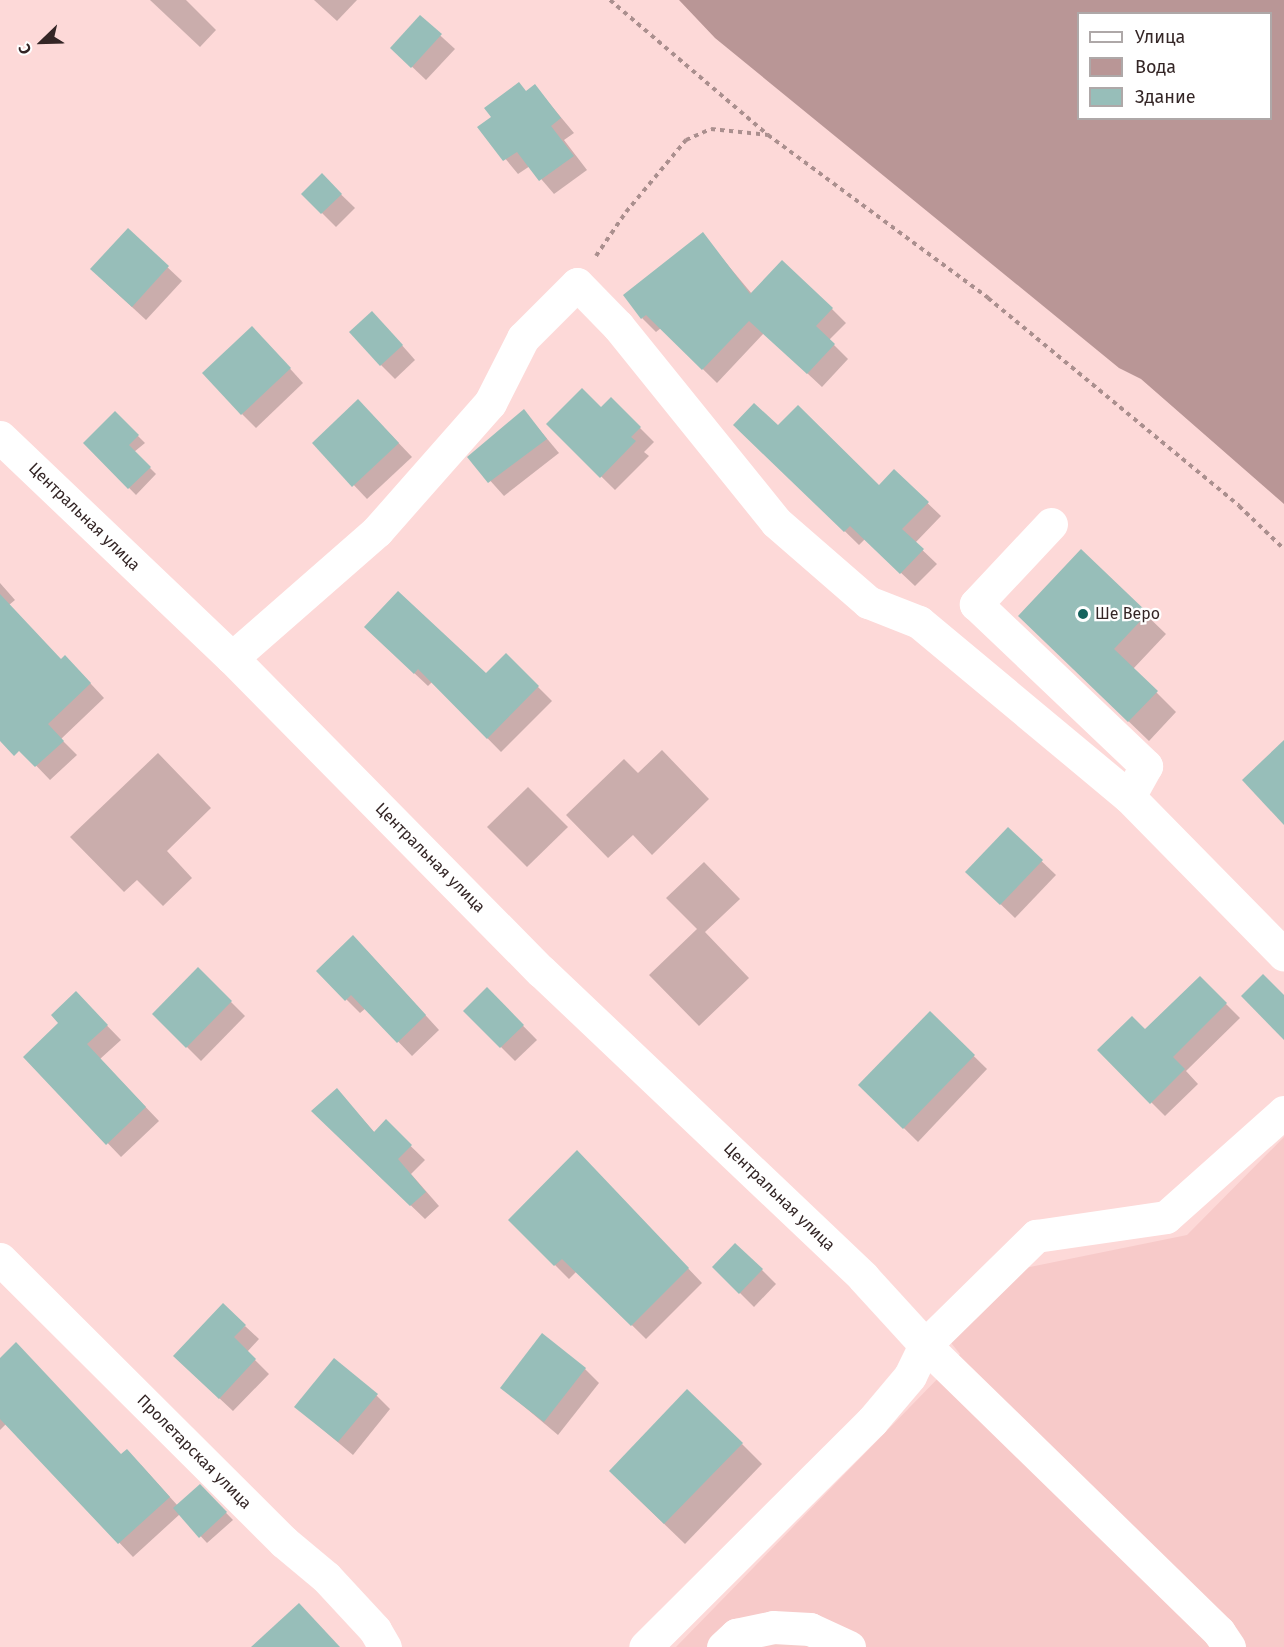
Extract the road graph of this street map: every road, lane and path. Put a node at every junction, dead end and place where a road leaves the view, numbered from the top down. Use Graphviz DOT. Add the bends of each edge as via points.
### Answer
graph roads {
  1 [pos="610,0"];
  2 [pos="768,135"];
  3 [pos="577,284"];
  4 [pos="0,437"];
  5 [pos="1051,524"];
  6 [pos="1284,549"];
  7 [pos="232,658"];
  8 [pos="1129,796"];
  9 [pos="1284,955"];
  10 [pos="1284,1112"];
  11 [pos="0,1259"];
  12 [pos="924,1345"];
  13 [pos="385,1647"];
  14 [pos="645,1647"];
  15 [pos="723,1647"];
  16 [pos="849,1647"];
  17 [pos="1229,1647"];
  1 -- 2 [label="path"];
  2 -- 3 [label="path" via="711,129 686,140 626,212"];
  2 -- 6 [label="path" via="988,298 1239,506"];
  3 -- 7 [label="street" via="523,338 490,403 377,531"];
  3 -- 8 [label="street" via="618,326 776,522 868,602 919,622"];
  4 -- 7 [label="street, Центральная улица"];
  5 -- 8 [label="street" via="976,604 1146,766"];
  7 -- 12 [label="street, Центральная улица" via="541,971 863,1277"];
  8 -- 9 [label="street"];
  10 -- 12 [label="street" via="1167,1216 1036,1236"];
  11 -- 13 [label="street, Пролетарская улица" via="284,1542 326,1577 375,1630"];
  12 -- 14 [label="street" via="910,1376 872,1421"];
  12 -- 17 [label="street, Центральная улица" via="1219,1632"];
  15 -- 16 [label="street" via="736,1635 773,1627 810,1629"];
}
